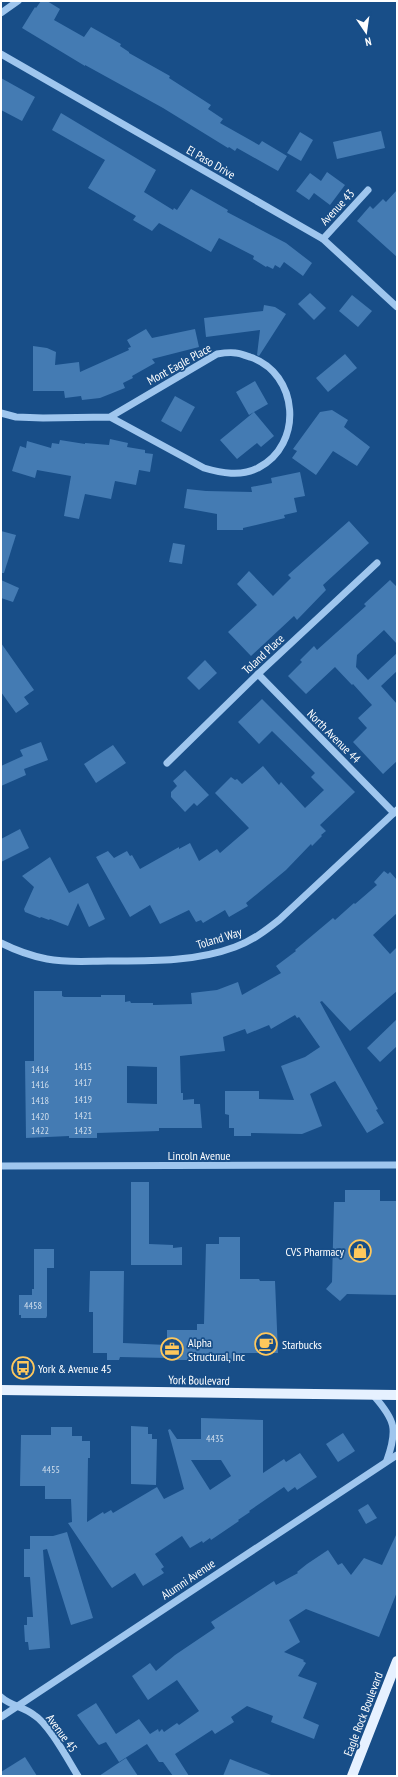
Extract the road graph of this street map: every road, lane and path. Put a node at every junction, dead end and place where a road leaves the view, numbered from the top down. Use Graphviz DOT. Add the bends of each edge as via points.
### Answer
graph roads {
  1 [pos="18,1"];
  2 [pos="1,13"];
  3 [pos="1,54"];
  4 [pos="368,190"];
  5 [pos="323,239"];
  6 [pos="397,307"];
  7 [pos="1,413"];
  8 [pos="110,416"];
  9 [pos="377,563"];
  10 [pos="258,674"];
  11 [pos="167,763"];
  12 [pos="396,811"];
  13 [pos="1,943"];
  14 [pos="397,1165"];
  15 [pos="1,1166"];
  16 [pos="1,1390"];
  17 [pos="397,1395"];
  18 [pos="374,1396"];
  19 [pos="397,1455"];
  20 [pos="387,1460"];
  21 [pos="397,1661"];
  22 [pos="1,1697"];
  23 [pos="16,1707"];
  24 [pos="1,1717"];
  25 [pos="78,1776"];
  26 [pos="352,1776"];
  1 -- 2 [label="street"];
  3 -- 5 [label="street, El Paso Drive"];
  4 -- 5 [label="street, Avenue 43"];
  5 -- 6 [label="street, El Paso Drive"];
  7 -- 8 [label="street, Mont Eagle Place" via="16,417 44,418"];
  8 -- 8 [label="street, Mont Eagle Place" via="204,468 230,474 258,468 269,459 279,449 287,434 290,417 288,397 282,381 270,367 237,353 217,354"];
  9 -- 10 [label="street, Toland Place"];
  10 -- 11 [label="street, Toland Place"];
  10 -- 12 [label="street, North Avenue 44"];
  12 -- 13 [label="street, Toland Way" via="279,920 262,934 235,947 185,959 71,961 47,959"];
  14 -- 15 [label="street, Lincoln Avenue"];
  16 -- 18 [label="main road, York Boulevard"];
  17 -- 18 [label="main road, York Boulevard"];
  18 -- 20 [label="street" via="394,1424 396,1436"];
  19 -- 20 [label="street, Alumni Avenue"];
  20 -- 23 [label="street, Alumni Avenue"];
  21 -- 26 [label="main road, Eagle Rock Boulevard"];
  22 -- 23 [label="street, Avenue 45"];
  23 -- 24 [label="street, Alumni Avenue"];
  23 -- 25 [label="street, Avenue 45" via="34,1714 43,1722"];
}
